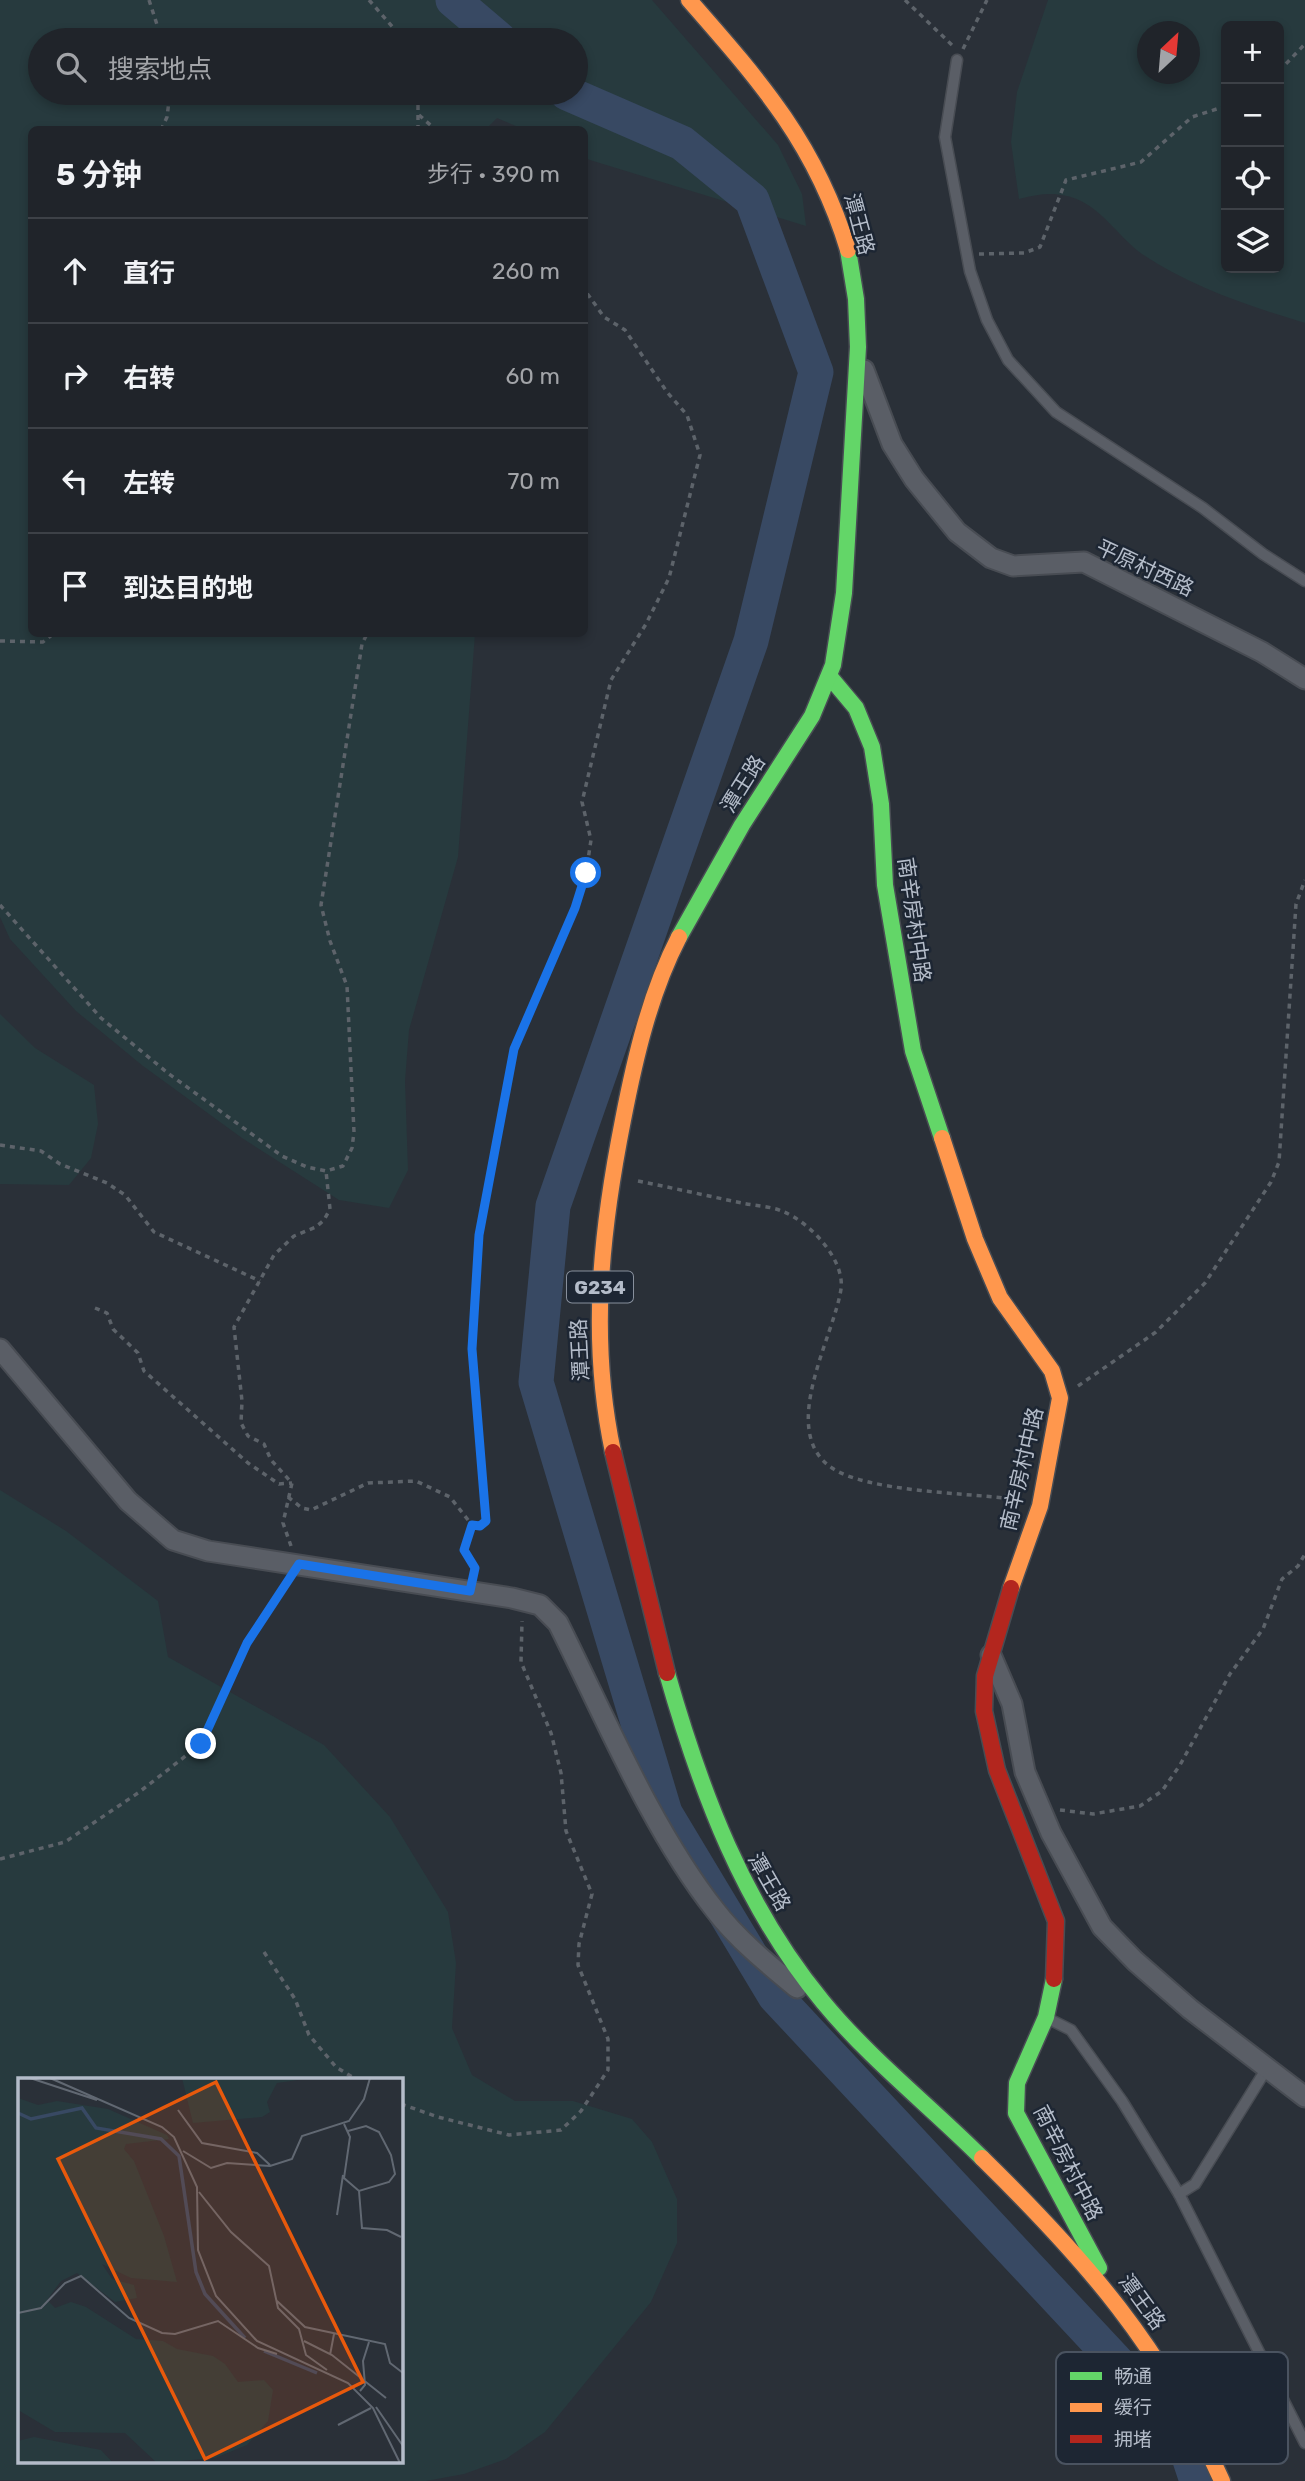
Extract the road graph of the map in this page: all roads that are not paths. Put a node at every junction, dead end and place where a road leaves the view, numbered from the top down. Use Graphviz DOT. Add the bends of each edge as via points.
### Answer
graph roads {
  1 [pos="689,0"];
  2 [pos="957,60"];
  3 [pos="857,351"];
  4 [pos="1305,581"];
  5 [pos="830,677"];
  6 [pos="1305,679"];
  7 [pos="0,1349"];
  8 [pos="991,1655"];
  9 [pos="1046,2017"];
  10 [pos="864,2043"];
  11 [pos="1267,2068"];
  12 [pos="1305,2097"];
  13 [pos="1180,2194"];
  14 [pos="1121,2308"];
  15 [pos="1153,2352"];
  16 [pos="1260,2352"];
  17 [pos="1288,2408"];
  18 [pos="1305,2442"];
  19 [pos="1215,2464"];
  20 [pos="1222,2481"];
  1 -- 3 [label="main road, 潭王路 / G234" via="794,124 822,174 842,232 856,298"];
  2 -- 4 [label="lane" via="945,137 967,254 987,320 1008,360 1056,412"];
  3 -- 5 [label="main road, 潭王路 / G234" via="844,572"];
  3 -- 6 [label="street, 平原村西路" via="892,444 914,479 957,532 991,558 1013,566 1084,562 1251,646"];
  5 -- 8 [label="main road, 南辛房村中路" via="856,708 872,747 881,804 885,885 913,1051 975,1239 1000,1298 1052,1371 1060,1398 1040,1506"];
  5 -- 10 [label="main road, 潭王路 / G234" via="818,707 759,796 685,924 655,992 634,1061 606,1207 597,1324 607,1431 668,1685 733,1864 775,1936 821,2001"];
  7 -- 10 [label="street" via="128,1501 173,1540 208,1551 540,1605 558,1623 681,1861 716,1912 776,1970"];
  8 -- 9 [label="main road, 南辛房村中路" via="984,1711 997,1770 1056,1921 1054,1983"];
  8 -- 11 [label="street" via="1012,1704 1025,1773 1102,1927 1190,2009"];
  9 -- 13 [label="lane" via="1071,2030"];
  9 -- 14 [label="main road, 南辛房村中路" via="1017,2083 1016,2113"];
  10 -- 14 [label="main road, 潭王路 / G234" via="1039,2211"];
  11 -- 12 [label="street"];
  11 -- 13 [label="lane" via="1195,2184"];
  13 -- 16 [label="lane"];
  14 -- 15 [label="main road, 潭王路 / G234"];
  17 -- 18 [label="lane"];
  19 -- 20 [label="main road, 潭王路 / G234"];
}
